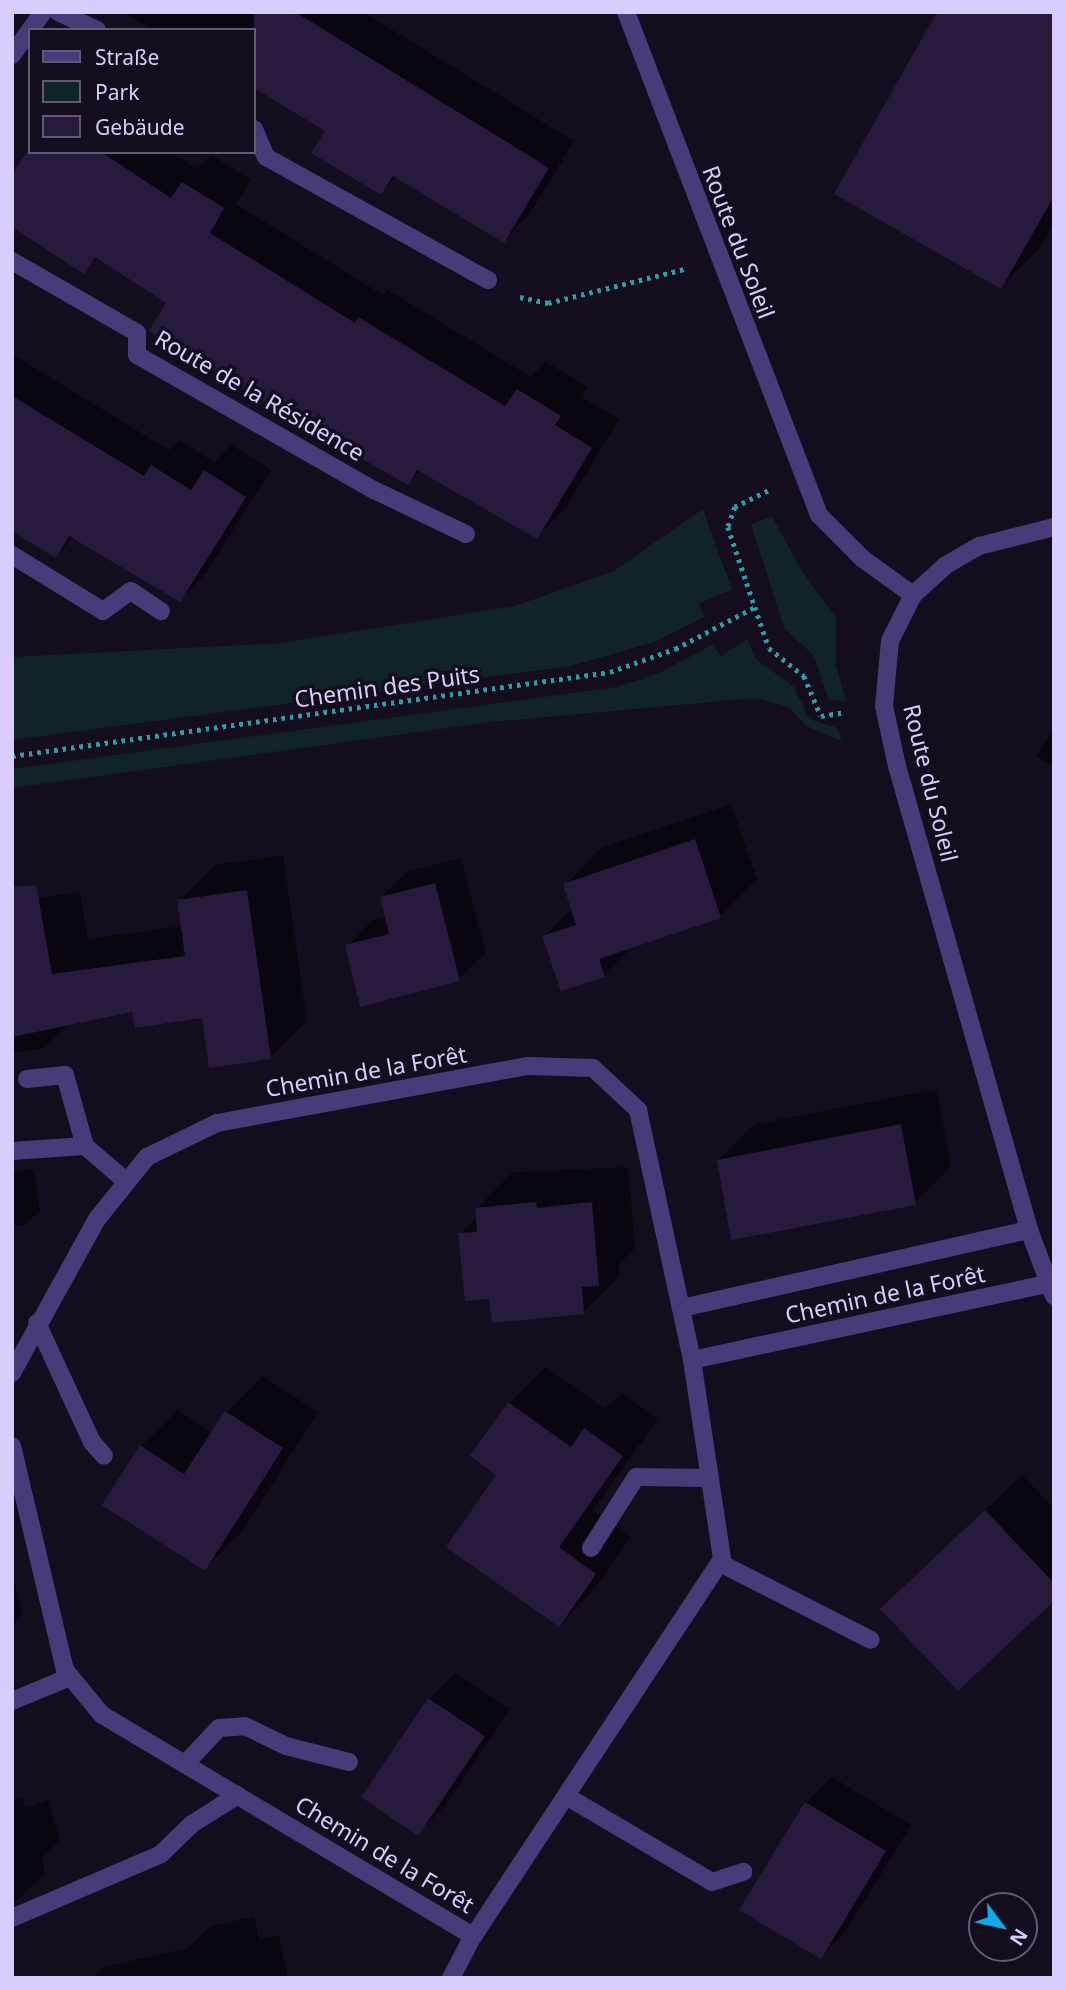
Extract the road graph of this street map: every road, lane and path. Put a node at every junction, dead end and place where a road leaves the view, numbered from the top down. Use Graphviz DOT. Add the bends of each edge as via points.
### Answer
graph roads {
  1 [pos="43,12"];
  2 [pos="58,12"];
  3 [pos="626,12"];
  4 [pos="31,28"];
  5 [pos="93,28"];
  6 [pos="28,33"];
  7 [pos="12,55"];
  8 [pos="256,134"];
  9 [pos="720,260"];
  10 [pos="12,261"];
  11 [pos="488,280"];
  12 [pos="801,475"];
  13 [pos="1054,527"];
  14 [pos="466,534"];
  15 [pos="12,555"];
  16 [pos="912,595"];
  17 [pos="755,607"];
  18 [pos="161,611"];
  19 [pos="884,706"];
  20 [pos="12,756"];
  21 [pos="27,1079"];
  22 [pos="85,1146"];
  23 [pos="12,1151"];
  24 [pos="127,1182"];
  25 [pos="1029,1230"];
  26 [pos="1051,1290"];
  27 [pos="682,1308"];
  28 [pos="37,1324"];
  29 [pos="692,1360"];
  30 [pos="12,1373"];
  31 [pos="12,1446"];
  32 [pos="104,1456"];
  33 [pos="710,1478"];
  34 [pos="591,1548"];
  35 [pos="720,1563"];
  36 [pos="871,1640"];
  37 [pos="70,1677"];
  38 [pos="12,1700"];
  39 [pos="349,1762"];
  40 [pos="185,1764"];
  41 [pos="238,1795"];
  42 [pos="566,1796"];
  43 [pos="743,1872"];
  44 [pos="12,1918"];
  45 [pos="474,1936"];
  46 [pos="451,1978"];
  1 -- 4 [label="street"];
  2 -- 5 [label="street"];
  3 -- 9 [label="street, Route du Soleil"];
  6 -- 7 [label="street"];
  8 -- 11 [label="street" via="266,157"];
  9 -- 11 [label="path" via="548,303 529,302"];
  9 -- 12 [label="street, Route du Soleil"];
  10 -- 14 [label="street, Route de la Résidence" via="137,332 137,355 374,490"];
  12 -- 16 [label="street, Route du Soleil" via="819,515 863,559"];
  12 -- 17 [label="path" via="735,507 728,527"];
  13 -- 16 [label="street" via="979,546 945,566"];
  15 -- 18 [label="street" via="103,611 131,590"];
  16 -- 19 [label="street, Route du Soleil" via="890,641"];
  17 -- 19 [label="path" via="769,648 804,676 821,716"];
  17 -- 20 [label="path, Chemin des Puits" via="675,649 610,672"];
  19 -- 25 [label="street, Route du Soleil"];
  21 -- 22 [label="street" via="65,1075"];
  22 -- 23 [label="street"];
  22 -- 24 [label="street"];
  24 -- 27 [label="street, Chemin de la Forêt" via="148,1157 217,1123 528,1066 593,1068 638,1110"];
  24 -- 28 [label="street, Chemin de la Forêt" via="97,1219"];
  25 -- 26 [label="street, Route du Soleil"];
  25 -- 27 [label="street, Chemin de la Forêt"];
  26 -- 29 [label="street, Chemin de la Forêt"];
  27 -- 29 [label="street, Chemin de la Forêt"];
  28 -- 30 [label="street, Chemin de la Forêt"];
  28 -- 32 [label="street" via="92,1442"];
  29 -- 33 [label="street, Chemin de la Forêt"];
  31 -- 37 [label="street, Chemin de la Forêt"];
  33 -- 34 [label="street" via="636,1477"];
  33 -- 35 [label="street, Chemin de la Forêt"];
  35 -- 36 [label="street"];
  35 -- 42 [label="street, Chemin de la Forêt"];
  37 -- 38 [label="street"];
  37 -- 40 [label="street, Chemin de la Forêt" via="102,1715"];
  39 -- 40 [label="street" via="286,1746 245,1726 219,1728"];
  40 -- 41 [label="street, Chemin de la Forêt"];
  41 -- 44 [label="street" via="192,1824 161,1854"];
  41 -- 45 [label="street, Chemin de la Forêt"];
  42 -- 43 [label="street" via="712,1882"];
  42 -- 45 [label="street, Chemin de la Forêt"];
  45 -- 46 [label="street"];
}
